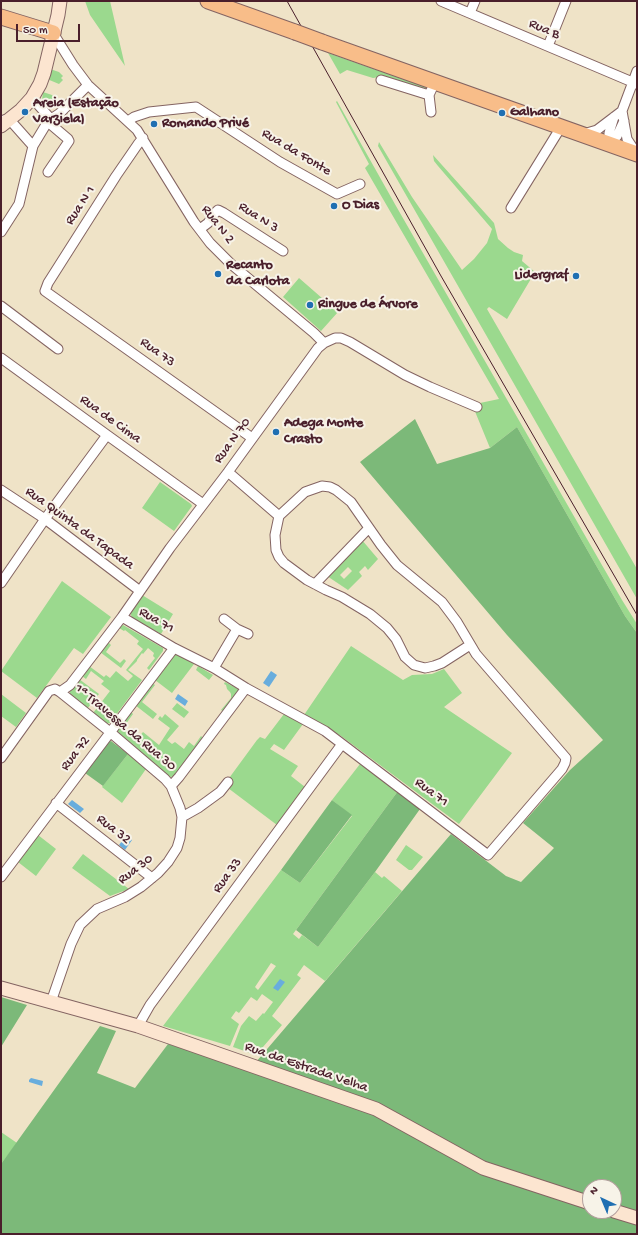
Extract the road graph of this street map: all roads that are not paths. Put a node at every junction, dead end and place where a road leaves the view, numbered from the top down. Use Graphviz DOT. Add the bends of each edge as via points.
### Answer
graph roads {
  1 [pos="60,1"];
  2 [pos="208,1"];
  3 [pos="441,1"];
  4 [pos="475,1"];
  5 [pos="566,1"];
  6 [pos="470,13"];
  7 [pos="1,17"];
  8 [pos="53,33"];
  9 [pos="548,46"];
  10 [pos="637,71"];
  11 [pos="381,80"];
  12 [pos="635,83"];
  13 [pos="88,85"];
  14 [pos="432,89"];
  15 [pos="32,98"];
  16 [pos="622,111"];
  17 [pos="431,112"];
  18 [pos="614,117"];
  19 [pos="49,120"];
  20 [pos="128,121"];
  21 [pos="624,121"];
  22 [pos="4,122"];
  23 [pos="561,127"];
  24 [pos="582,134"];
  25 [pos="143,138"];
  26 [pos="609,144"];
  27 [pos="33,146"];
  28 [pos="637,154"];
  29 [pos="48,172"];
  30 [pos="360,184"];
  31 [pos="511,208"];
  32 [pos="200,229"];
  33 [pos="1,232"];
  34 [pos="283,251"];
  35 [pos="45,291"];
  36 [pos="1,306"];
  37 [pos="324,343"];
  38 [pos="58,349"];
  39 [pos="1,358"];
  40 [pos="477,407"];
  41 [pos="106,435"];
  42 [pos="252,438"];
  43 [pos="228,472"];
  44 [pos="1,490"];
  45 [pos="203,504"];
  46 [pos="280,516"];
  47 [pos="45,519"];
  48 [pos="369,528"];
  49 [pos="3,577"];
  50 [pos="315,584"];
  51 [pos="140,591"];
  52 [pos="122,617"];
  53 [pos="224,619"];
  54 [pos="237,629"];
  55 [pos="248,634"];
  56 [pos="470,645"];
  57 [pos="174,648"];
  58 [pos="214,668"];
  59 [pos="246,688"];
  60 [pos="60,692"];
  61 [pos="110,732"];
  62 [pos="342,744"];
  63 [pos="1,758"];
  64 [pos="228,782"];
  65 [pos="171,786"];
  66 [pos="56,803"];
  67 [pos="182,817"];
  68 [pos="1,877"];
  69 [pos="152,878"];
  70 [pos="1,988"];
  71 [pos="51,1002"];
  72 [pos="138,1026"];
  73 [pos="582,1200"];
  74 [pos="622,1213"];
  75 [pos="637,1218"];
  1 -- 8 [label="street"];
  2 -- 14 [label="main road, bridge" via="322,42"];
  3 -- 6 [label="street, Rua B"];
  4 -- 6 [label="street"];
  5 -- 9 [label="street"];
  6 -- 9 [label="street, Rua B"];
  7 -- 8 [label="main road"];
  8 -- 13 [label="street"];
  8 -- 15 [label="street" via="44,72"];
  9 -- 12 [label="street, Rua B"];
  10 -- 12 [label="street"];
  11 -- 14 [label="street"];
  12 -- 16 [label="street"];
  13 -- 19 [label="street" via="60,113"];
  13 -- 20 [label="street"];
  14 -- 17 [label="street"];
  14 -- 23 [label="main road"];
  15 -- 19 [label="street"];
  15 -- 22 [label="street"];
  16 -- 18 [label="street"];
  16 -- 21 [label="street"];
  18 -- 24 [label="street" via="597,130"];
  18 -- 26 [label="street" via="609,133"];
  19 -- 27 [label="street"];
  19 -- 29 [label="street" via="69,141"];
  20 -- 25 [label="street, Rua N 2"];
  20 -- 30 [label="street, Rua da Fonte" via="149,112 196,107 280,162 337,194"];
  21 -- 26 [label="street" via="617,136"];
  21 -- 28 [label="street" via="627,139"];
  22 -- 27 [label="street"];
  23 -- 24 [label="main road"];
  23 -- 31 [label="street"];
  24 -- 26 [label="main road"];
  25 -- 32 [label="street, Rua N 2"];
  25 -- 35 [label="street, Rua N 1" via="116,176"];
  26 -- 28 [label="main road"];
  27 -- 33 [label="street" via="18,204"];
  32 -- 34 [label="street, Rua N 3" via="218,210"];
  32 -- 37 [label="street, Rua N 2" via="231,264"];
  35 -- 42 [label="street, Rua 73"];
  36 -- 38 [label="street"];
  37 -- 40 [label="street" via="341,338 406,375"];
  37 -- 42 [label="street, Rua N 70"];
  39 -- 41 [label="street, Rua de Cima"];
  41 -- 45 [label="street, Rua de Cima"];
  41 -- 47 [label="street"];
  42 -- 43 [label="street, Rua N 70"];
  43 -- 45 [label="street, Rua N 70"];
  43 -- 46 [label="street"];
  44 -- 47 [label="street, Rua Quinta da Tapada"];
  45 -- 51 [label="street, Rua N 70"];
  46 -- 48 [label="street, Rua 71" via="305,492 322,486 330,487 351,502"];
  46 -- 50 [label="street" via="275,535 279,557 295,572"];
  47 -- 49 [label="street"];
  47 -- 51 [label="street, Rua Quinta da Tapada"];
  48 -- 50 [label="street"];
  48 -- 56 [label="street, Rua 71" via="397,566 442,602"];
  50 -- 56 [label="street" via="363,609 387,628 405,657 414,665 425,668 434,666"];
  51 -- 52 [label="street, Rua N 70"];
  52 -- 57 [label="street, Rua 71"];
  52 -- 60 [label="street, Rua N 70" via="70,685"];
  53 -- 54 [label="street"];
  54 -- 55 [label="street"];
  54 -- 58 [label="street"];
  56 -- 62 [label="street, Rua 71" via="566,758 562,769 488,855"];
  57 -- 58 [label="street, Rua 71"];
  57 -- 61 [label="street, Rua 72"];
  58 -- 59 [label="street, Rua 71"];
  59 -- 62 [label="street, Rua 71" via="325,731"];
  59 -- 65 [label="street"];
  60 -- 61 [label="street, 1ª Travessa da Rua 30"];
  60 -- 63 [label="street" via="55,689 49,691"];
  61 -- 65 [label="street, 1ª Travessa da Rua 30"];
  61 -- 66 [label="street, Rua 72"];
  62 -- 72 [label="street, Rua 33" via="150,1005"];
  64 -- 67 [label="street" via="220,792"];
  65 -- 67 [label="street, Rua 30"];
  66 -- 68 [label="street, Rua 72"];
  66 -- 69 [label="street, Rua 32"];
  67 -- 69 [label="street, Rua 30" via="177,848 168,862"];
  69 -- 71 [label="street, Rua 30" via="125,897 97,909 80,925"];
  70 -- 71 [label="street, Rua da Estrada Velha"];
  71 -- 72 [label="street, Rua da Estrada Velha"];
  72 -- 73 [label="street, Rua da Estrada Velha" via="376,1109 483,1168"];
  74 -- 75 [label="street"];
}
